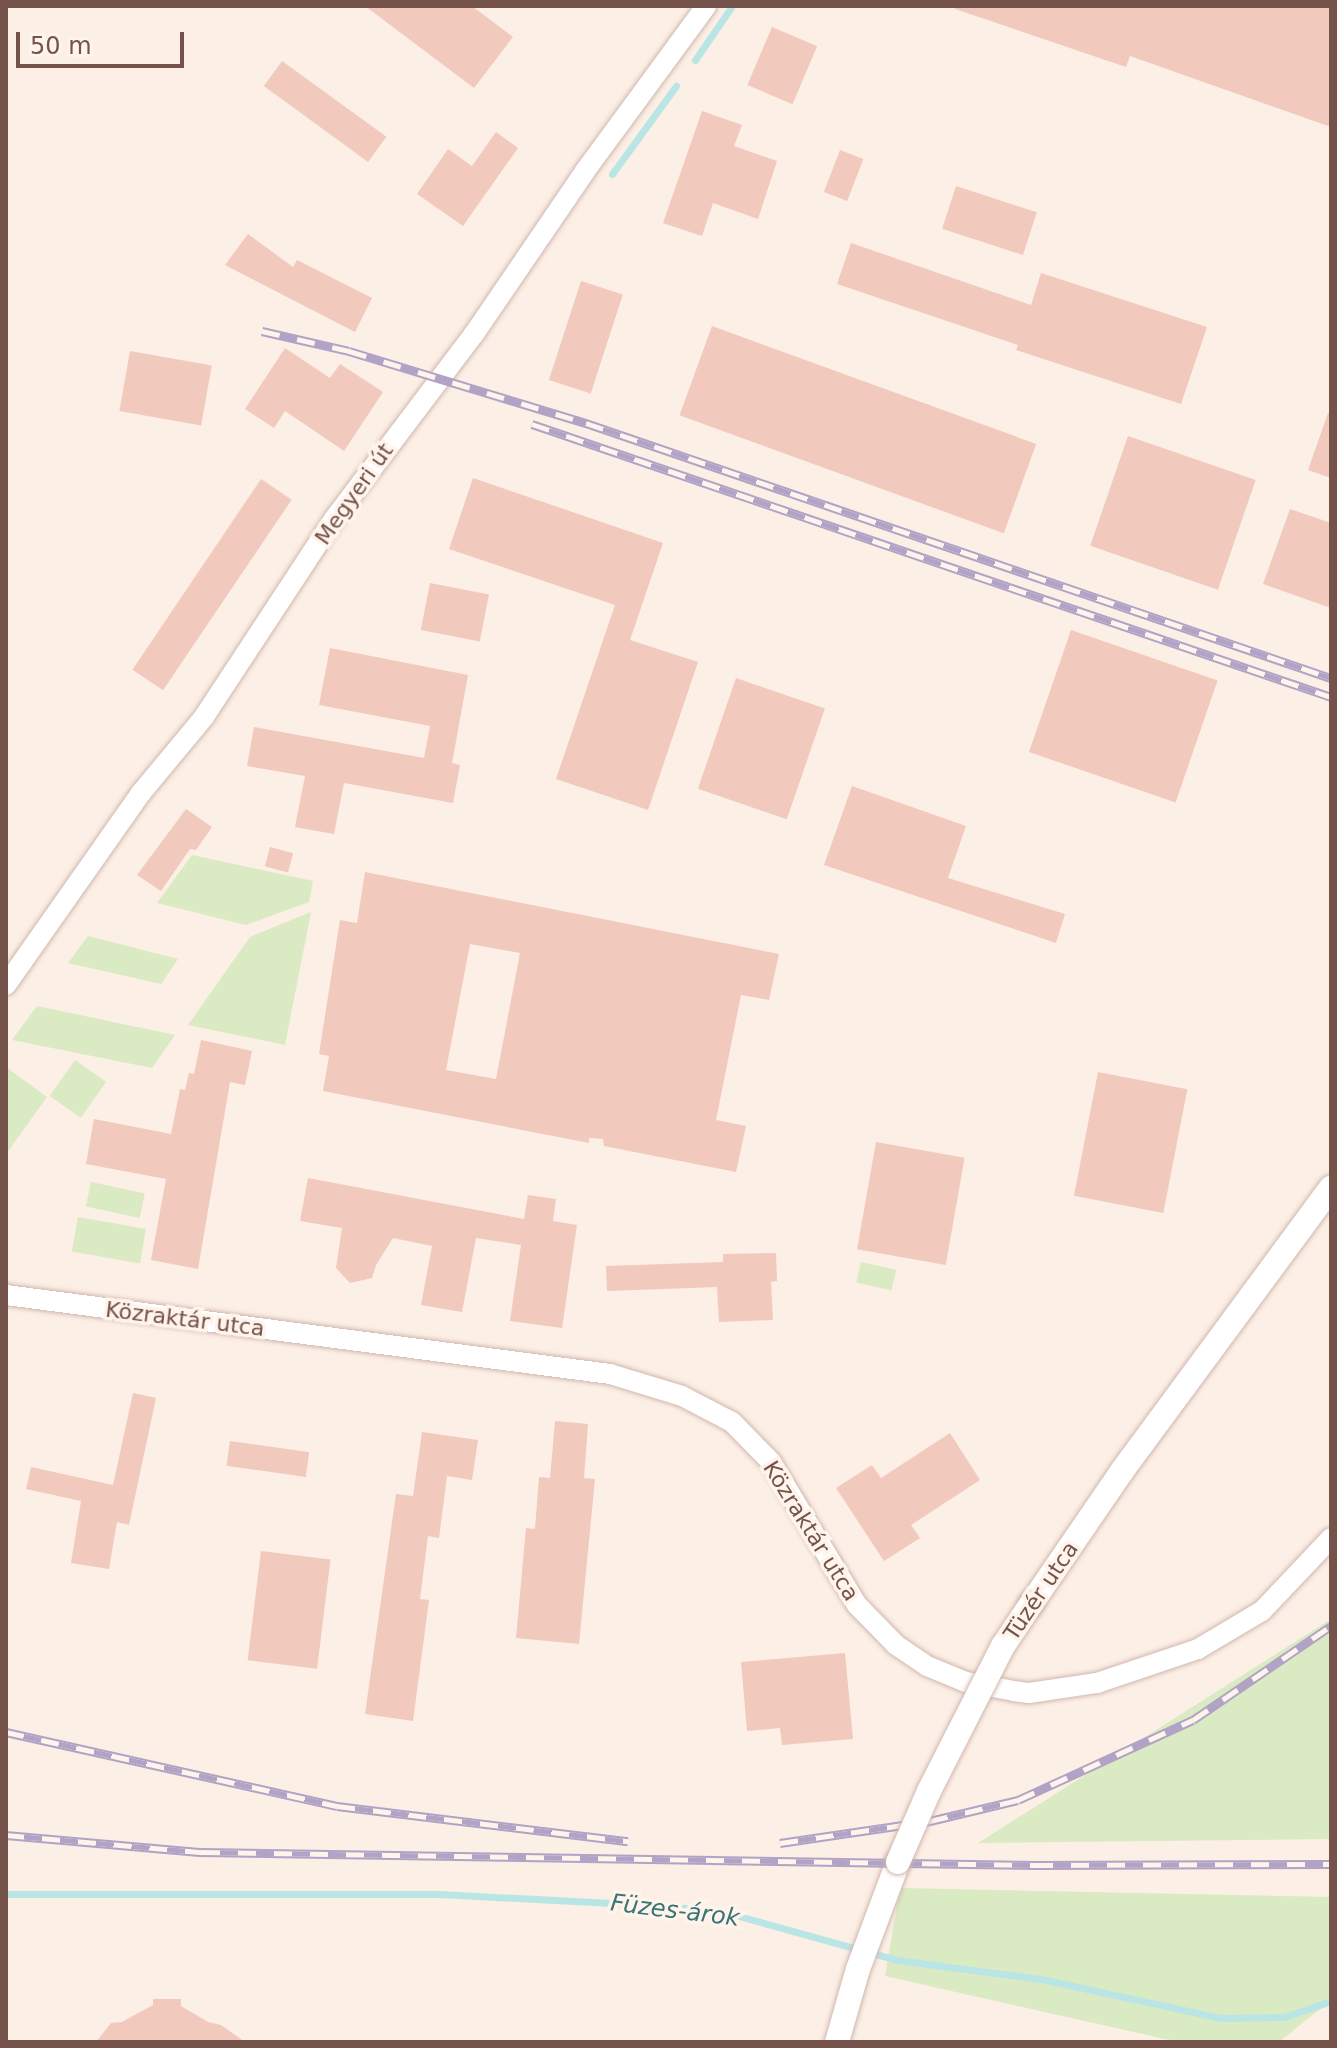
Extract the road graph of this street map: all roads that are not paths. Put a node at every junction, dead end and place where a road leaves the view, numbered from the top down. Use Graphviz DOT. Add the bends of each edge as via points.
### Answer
graph roads {
  1 [pos="706,6"];
  2 [pos="6,985"];
  3 [pos="1331,1188"];
  4 [pos="6,1295"];
  5 [pos="1331,1538"];
  6 [pos="837,2042"];
  1 -- 2 [label="street, Megyeri út" via="474,334 334,519 204,717 141,793"];
  3 -- 6 [label="street, Tüzér utca, bridge" via="1122,1471 1003,1646 929,1791 878,1912"];
  4 -- 5 [label="street, Közraktár utca" via="610,1374 682,1396 732,1422 771,1462 857,1605 896,1645 927,1666 1002,1689 1029,1693 1097,1683 1198,1649 1262,1611"];
}
